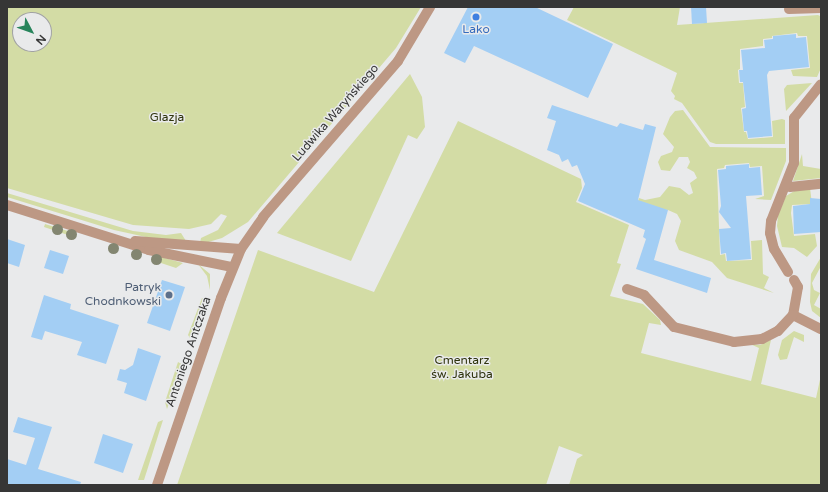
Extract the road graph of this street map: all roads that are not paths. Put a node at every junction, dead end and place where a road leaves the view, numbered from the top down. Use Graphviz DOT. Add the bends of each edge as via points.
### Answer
graph roads {
  1 [pos="430,7"];
  2 [pos="821,8"];
  3 [pos="789,9"];
  4 [pos="821,84"];
  5 [pos="821,184"];
  6 [pos="790,187"];
  7 [pos="7,205"];
  8 [pos="253,230"];
  9 [pos="123,240"];
  10 [pos="241,250"];
  11 [pos="232,268"];
  12 [pos="627,289"];
  13 [pos="793,315"];
  14 [pos="821,329"];
  15 [pos="157,485"];
  1 -- 8 [label="street, Ludwika Waryńskiego" via="398,61"];
  2 -- 3 [label="street"];
  4 -- 13 [label="street" via="794,118 794,163 771,221 772,244 798,287"];
  5 -- 6 [label="street"];
  7 -- 9 [label="street"];
  8 -- 10 [label="street, Antoniego Antczaka"];
  9 -- 10 [label="street"];
  9 -- 11 [label="street" via="163,254"];
  10 -- 11 [label="street, Antoniego Antczaka"];
  11 -- 15 [label="street, Antoniego Antczaka"];
  12 -- 13 [label="street" via="644,295 674,327 734,342 762,339 778,331"];
  13 -- 14 [label="street"];
}
